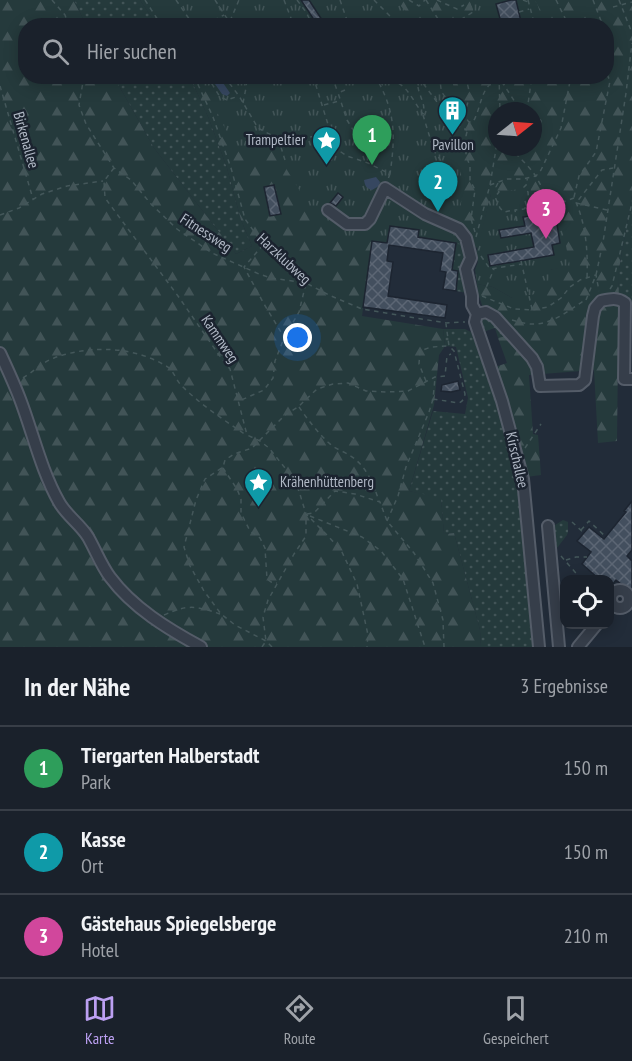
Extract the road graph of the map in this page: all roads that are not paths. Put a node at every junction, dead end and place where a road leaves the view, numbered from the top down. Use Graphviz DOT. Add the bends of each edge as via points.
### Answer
graph roads {
  1 [pos="328,210"];
  2 [pos="628,307"];
  3 [pos="476,318"];
  4 [pos="628,337"];
  5 [pos="0,352"];
  6 [pos="632,379"];
  7 [pos="548,526"];
  8 [pos="611,601"];
  9 [pos="593,629"];
  10 [pos="201,647"];
  11 [pos="539,647"];
  12 [pos="559,647"];
  13 [pos="578,647"];
  1 -- 3 [label="street, Kirschallee" via="347,224 365,224 385,188 459,229 466,238 471,258 466,269"];
  2 -- 3 [label="street" via="614,298 601,301 595,309 585,380 579,385 540,386 537,367 495,317 486,312"];
  2 -- 4 [label="street"];
  3 -- 11 [label="street, Kirschallee" via="523,479"];
  4 -- 6 [label="street" via="624,379"];
  5 -- 10 [label="street" via="59,504 87,536 111,578 130,598 155,619"];
  7 -- 12 [label="street"];
  8 -- 8 [label="street" via="619,608 625,607 630,596 624,589 616,590"];
  9 -- 13 [label="street"];
}
